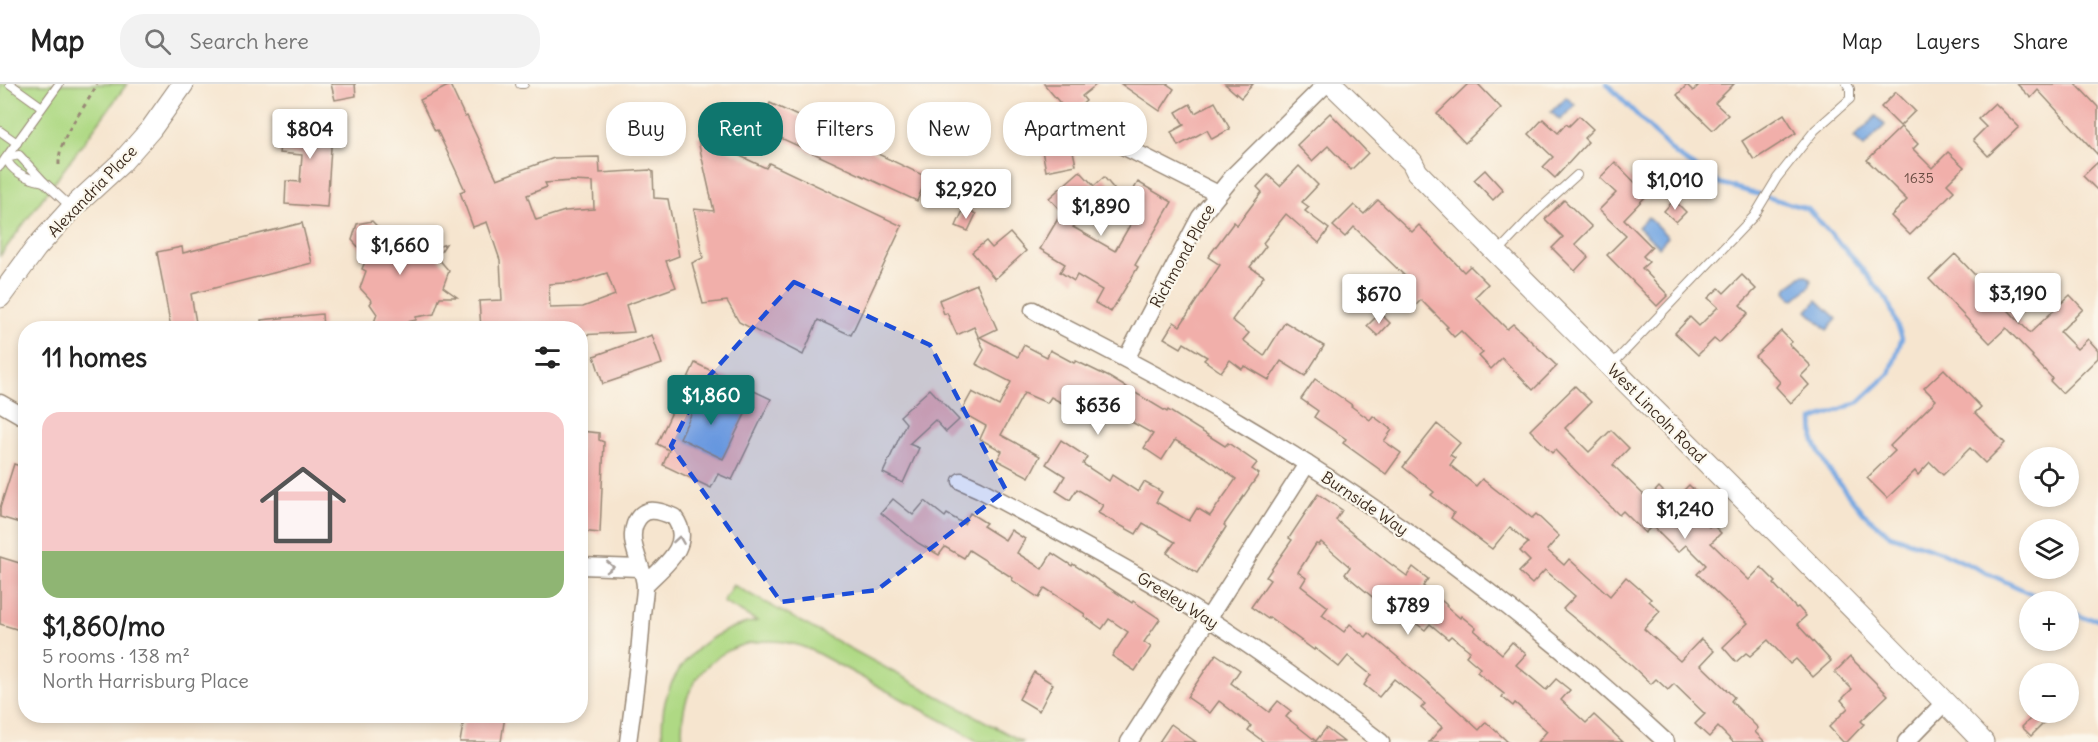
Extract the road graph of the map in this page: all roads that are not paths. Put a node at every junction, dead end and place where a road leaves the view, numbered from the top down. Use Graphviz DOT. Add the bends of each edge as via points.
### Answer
graph roads {
  1 [pos="10,84"];
  2 [pos="59,84"];
  3 [pos="183,84"];
  4 [pos="1326,84"];
  5 [pos="1332,84"];
  6 [pos="1847,84"];
  7 [pos="42,107"];
  8 [pos="0,131"];
  9 [pos="17,143"];
  10 [pos="1143,156"];
  11 [pos="6,158"];
  12 [pos="0,166"];
  13 [pos="1577,175"];
  14 [pos="44,182"];
  15 [pos="1218,194"];
  16 [pos="72,208"];
  17 [pos="1496,253"];
  18 [pos="0,297"];
  19 [pos="1034,310"];
  20 [pos="1126,359"];
  21 [pos="1610,367"];
  22 [pos="0,403"];
  23 [pos="18,413"];
  24 [pos="1307,464"];
  25 [pos="961,481"];
  26 [pos="588,566"];
  27 [pos="640,568"];
  28 [pos="645,585"];
  29 [pos="1208,619"];
  30 [pos="1944,703"];
  31 [pos="628,742"];
  32 [pos="1129,742"];
  33 [pos="1381,742"];
  34 [pos="1666,742"];
  35 [pos="1906,742"];
  36 [pos="1983,742"];
  1 -- 7 [label="lane"];
  2 -- 7 [label="lane"];
  3 -- 16 [label="street, Alexandria Place" via="121,163"];
  4 -- 15 [label="street, Richmond Place"];
  5 -- 17 [label="street, West Lincoln Road" via="1412,162 1417,172"];
  6 -- 21 [label="lane" via="1850,99 1815,130 1777,178 1754,216"];
  7 -- 9 [label="lane"];
  8 -- 9 [label="lane"];
  9 -- 11 [label="lane"];
  10 -- 15 [label="street"];
  11 -- 12 [label="lane"];
  11 -- 14 [label="lane" via="10,167 28,179"];
  11 -- 14 [label="lane" via="19,155"];
  13 -- 17 [label="lane"];
  14 -- 16 [label="lane"];
  15 -- 20 [label="street, Richmond Place" via="1200,218"];
  16 -- 18 [label="street, Alexandria Place"];
  17 -- 21 [label="street, West Lincoln Road"];
  19 -- 20 [label="street, Burnside Way"];
  20 -- 24 [label="street, Burnside Way"];
  21 -- 30 [label="street, West Lincoln Road"];
  22 -- 23 [label="street"];
  24 -- 29 [label="street"];
  24 -- 34 [label="street, Burnside Way" via="1514,611"];
  25 -- 29 [label="street, Greeley Way" via="1128,570"];
  26 -- 27 [label="street, one-way"];
  27 -- 28 [label="street"];
  28 -- 27 [label="street, one-way" via="678,549 681,530 674,517 655,510 639,516 633,531"];
  28 -- 31 [label="street" via="640,664"];
  29 -- 32 [label="street"];
  29 -- 33 [label="street, Greeley Way"];
  30 -- 35 [label="street"];
  30 -- 36 [label="street, West Lincoln Road"];
}
